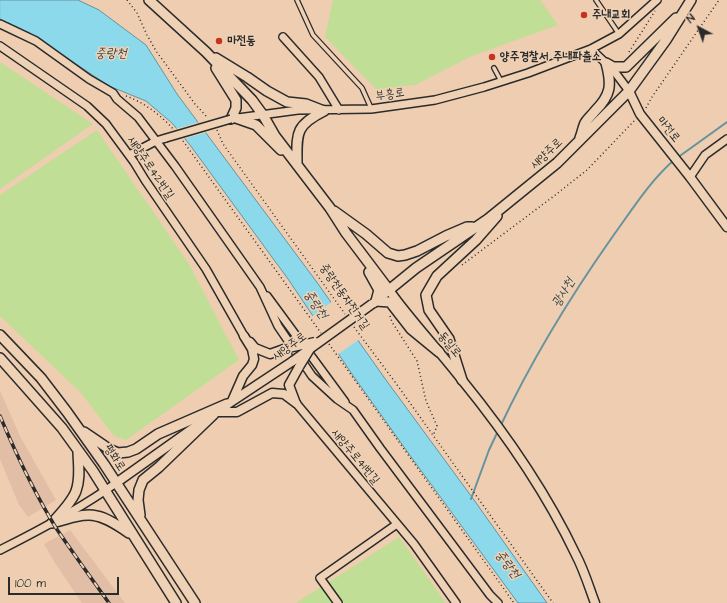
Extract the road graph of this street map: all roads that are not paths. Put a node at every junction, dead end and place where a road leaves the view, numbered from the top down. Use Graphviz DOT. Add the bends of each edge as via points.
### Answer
graph roads {
  1 [pos="149,0"];
  2 [pos="297,0"];
  3 [pos="596,0"];
  4 [pos="658,3"];
  5 [pos="690,3"];
  6 [pos="0,24"];
  7 [pos="619,34"];
  8 [pos="283,37"];
  9 [pos="0,46"];
  10 [pos="591,50"];
  11 [pos="206,52"];
  12 [pos="606,63"];
  13 [pos="494,68"];
  14 [pos="501,82"];
  15 [pos="629,91"];
  16 [pos="339,110"];
  17 [pos="371,110"];
  18 [pos="324,111"];
  19 [pos="263,115"];
  20 [pos="234,119"];
  21 [pos="580,139"];
  22 [pos="727,139"];
  23 [pos="156,141"];
  24 [pos="129,155"];
  25 [pos="300,168"];
  26 [pos="688,174"];
  27 [pos="511,200"];
  28 [pos="330,208"];
  29 [pos="475,227"];
  30 [pos="727,228"];
  31 [pos="346,232"];
  32 [pos="260,287"];
  33 [pos="389,290"];
  34 [pos="374,302"];
  35 [pos="0,335"];
  36 [pos="244,336"];
  37 [pos="315,344"];
  38 [pos="439,352"];
  39 [pos="0,358"];
  40 [pos="462,380"];
  41 [pos="230,403"];
  42 [pos="296,403"];
  43 [pos="349,408"];
  44 [pos="215,413"];
  45 [pos="80,430"];
  46 [pos="78,450"];
  47 [pos="116,483"];
  48 [pos="105,491"];
  49 [pos="140,519"];
  50 [pos="52,523"];
  51 [pos="396,524"];
  52 [pos="133,536"];
  53 [pos="0,550"];
  54 [pos="176,603"];
  55 [pos="195,603"];
  56 [pos="338,603"];
  57 [pos="456,603"];
  58 [pos="498,603"];
  59 [pos="595,603"];
  1 -- 11 [label="main road"];
  2 -- 17 [label="lane" via="313,35 362,88"];
  3 -- 7 [label="lane"];
  4 -- 7 [label="street, 부흥로"];
  5 -- 12 [label="main road" via="626,67 613,67"];
  5 -- 15 [label="main road"];
  6 -- 23 [label="street" via="36,41 113,93 138,117"];
  7 -- 10 [label="street, 부흥로"];
  8 -- 16 [label="street" via="318,77"];
  9 -- 24 [label="street, 새양주로42번길" via="94,112"];
  10 -- 12 [label="street, 마전로"];
  10 -- 14 [label="street, 부흥로"];
  11 -- 18 [label="main road" via="287,102 306,104"];
  11 -- 19 [label="main road"];
  11 -- 20 [label="main road" via="236,100"];
  12 -- 15 [label="street, 마전로"];
  12 -- 21 [label="main road" via="610,77 608,93 585,122"];
  13 -- 14 [label="lane"];
  14 -- 17 [label="street, 부흥로" via="436,100"];
  15 -- 21 [label="main road, 새양주로"];
  15 -- 26 [label="street, 마전로" via="640,114"];
  16 -- 17 [label="street, 부흥로"];
  16 -- 18 [label="street, 부흥로"];
  18 -- 19 [label="street, 부흥로" via="298,110"];
  18 -- 25 [label="main road" via="312,117 300,128 297,141"];
  19 -- 20 [label="street, 부흥로"];
  19 -- 25 [label="main road, 동일로" via="275,136"];
  20 -- 23 [label="street, 부흥로, bridge"];
  20 -- 25 [label="main road" via="256,125"];
  21 -- 27 [label="main road, 새양주로" via="557,163"];
  22 -- 26 [label="street" via="705,155"];
  23 -- 24 [label="street, 부흥로"];
  23 -- 32 [label="street"];
  24 -- 36 [label="street, 새양주로42번길" via="206,269"];
  25 -- 28 [label="main road, 동일로"];
  26 -- 30 [label="street, 마전로"];
  27 -- 29 [label="main road, 새양주로"];
  27 -- 40 [label="main road" via="476,240 437,276 426,295 429,310 448,339"];
  28 -- 29 [label="main road" via="388,253 398,256 417,251 467,227"];
  28 -- 31 [label="main road, 동일로"];
  29 -- 33 [label="main road, 새양주로"];
  31 -- 33 [label="main road, 동일로"];
  31 -- 34 [label="main road" via="379,290"];
  32 -- 43 [label="street"];
  32 -- 43 [label="street" via="278,326 312,376"];
  33 -- 34 [label="street, 새양주로"];
  33 -- 38 [label="street, 동일로"];
  34 -- 37 [label="street, 새양주로, bridge"];
  34 -- 38 [label="main road" via="390,302 411,329"];
  35 -- 45 [label="main road, 평화로" via="41,378"];
  36 -- 37 [label="street, bridge" via="256,348 270,354"];
  36 -- 41 [label="street" via="252,349 254,359"];
  37 -- 41 [label="street, 새양주로, bridge"];
  37 -- 42 [label="street, bridge" via="289,385"];
  38 -- 40 [label="street, 동일로"];
  39 -- 46 [label="main road, 평화로"];
  40 -- 59 [label="street, 동일로" via="516,451 542,491 574,549"];
  41 -- 44 [label="street, 새양주로"];
  41 -- 45 [label="main road" via="158,434 128,452 118,453 109,449"];
  42 -- 44 [label="street" via="284,394 272,393 237,412"];
  42 -- 51 [label="street, 새양주로41번길"];
  43 -- 58 [label="street"];
  44 -- 47 [label="street, 새양주로"];
  44 -- 49 [label="main road" via="143,480 138,495"];
  45 -- 47 [label="main road, 평화로"];
  46 -- 48 [label="main road, 평화로"];
  46 -- 50 [label="main road" via="76,491"];
  47 -- 48 [label="street, 새양주로"];
  47 -- 49 [label="main road, 평화로"];
  48 -- 50 [label="street, 새양주로"];
  48 -- 52 [label="main road, 평화로"];
  49 -- 55 [label="main road, 평화로"];
  50 -- 52 [label="main road" via="92,515 108,519"];
  50 -- 53 [label="street, 새양주로"];
  51 -- 56 [label="street" via="320,578"];
  51 -- 57 [label="street, 새양주로41번길" via="414,544"];
  52 -- 54 [label="main road, 평화로"];
}
